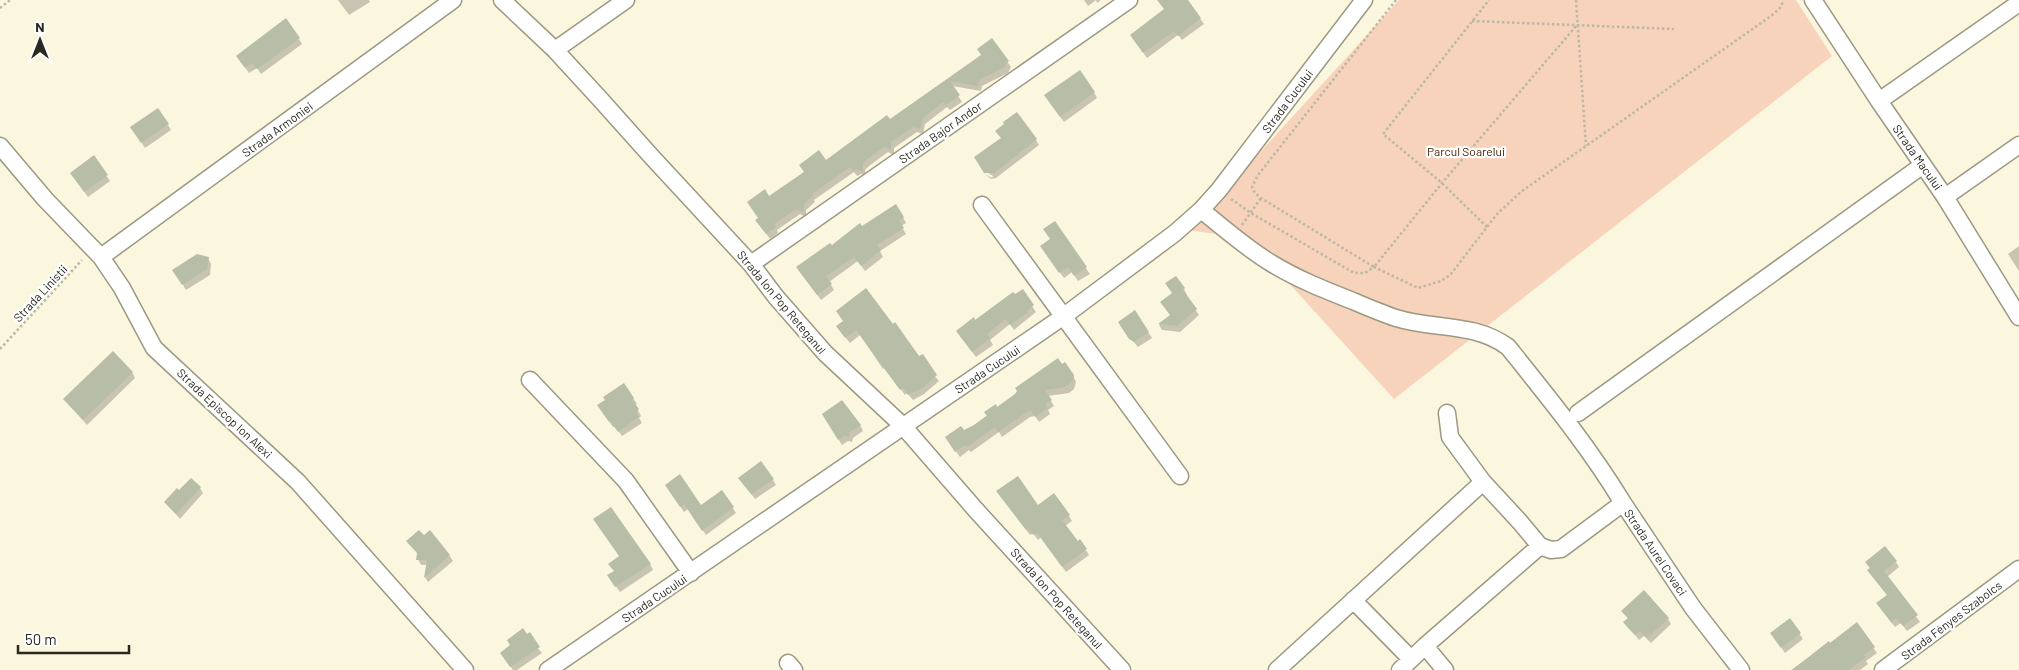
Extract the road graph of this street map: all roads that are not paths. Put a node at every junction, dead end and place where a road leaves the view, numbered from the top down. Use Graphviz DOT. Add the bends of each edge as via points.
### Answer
graph roads {
  1 [pos="453,0"];
  2 [pos="502,0"];
  3 [pos="626,0"];
  4 [pos="1129,0"];
  5 [pos="1364,0"];
  6 [pos="1813,0"];
  7 [pos="2019,4"];
  8 [pos="554,50"];
  9 [pos="1879,101"];
  10 [pos="2019,145"];
  11 [pos="0,146"];
  12 [pos="1923,165"];
  13 [pos="1945,197"];
  14 [pos="982,205"];
  15 [pos="1201,210"];
  16 [pos="97,253"];
  17 [pos="751,264"];
  18 [pos="1064,316"];
  19 [pos="2019,317"];
  20 [pos="530,380"];
  21 [pos="1447,413"];
  22 [pos="1578,413"];
  23 [pos="903,426"];
  24 [pos="1180,476"];
  25 [pos="1483,482"];
  26 [pos="1623,503"];
  27 [pos="1540,546"];
  28 [pos="2019,569"];
  29 [pos="691,573"];
  30 [pos="1353,600"];
  31 [pos="1425,646"];
  32 [pos="1406,665"];
  33 [pos="465,670"];
  34 [pos="548,670"];
  35 [pos="1122,670"];
  36 [pos="1277,670"];
  37 [pos="1445,670"];
  38 [pos="1741,670"];
  39 [pos="1883,670"];
  1 -- 16 [label="street, Strada Armoniei"];
  2 -- 8 [label="street, Strada Ion Pop Reteganul"];
  3 -- 8 [label="street"];
  4 -- 17 [label="street, Strada Bajor Andor"];
  5 -- 15 [label="street, Strada Cucului"];
  6 -- 9 [label="street, Strada Macului"];
  7 -- 9 [label="street"];
  8 -- 17 [label="street, Strada Ion Pop Reteganul"];
  9 -- 12 [label="street, Strada Macului"];
  10 -- 13 [label="street"];
  11 -- 16 [label="street, Strada Episcop Ion Alexi"];
  12 -- 13 [label="street, Strada Macului"];
  12 -- 22 [label="street"];
  13 -- 19 [label="street, Strada Macului"];
  14 -- 18 [label="street"];
  15 -- 18 [label="street, Strada Cucului" via="1175,234"];
  15 -- 26 [label="street" via="1272,264 1313,285 1393,317 1477,331 1508,347 1568,421"];
  16 -- 33 [label="street, Strada Episcop Ion Alexi" via="122,288 154,348 298,482"];
  17 -- 23 [label="street, Strada Ion Pop Reteganul" via="825,353"];
  18 -- 23 [label="street, Strada Cucului"];
  18 -- 24 [label="street"];
  20 -- 29 [label="street" via="626,481"];
  21 -- 25 [label="street" via="1450,437"];
  23 -- 29 [label="street, Strada Cucului"];
  23 -- 35 [label="street, Strada Ion Pop Reteganul"];
  25 -- 27 [label="street"];
  25 -- 30 [label="street"];
  26 -- 27 [label="street, Strada Aurel Covaci" via="1561,549"];
  26 -- 38 [label="street, Strada Aurel Covaci" via="1693,608"];
  27 -- 31 [label="street"];
  28 -- 39 [label="street, Strada Fényes Szabolcs"];
  29 -- 34 [label="street, Strada Cucului"];
  30 -- 32 [label="street"];
  30 -- 36 [label="street"];
  31 -- 32 [label="street"];
  31 -- 37 [label="street"];
}
